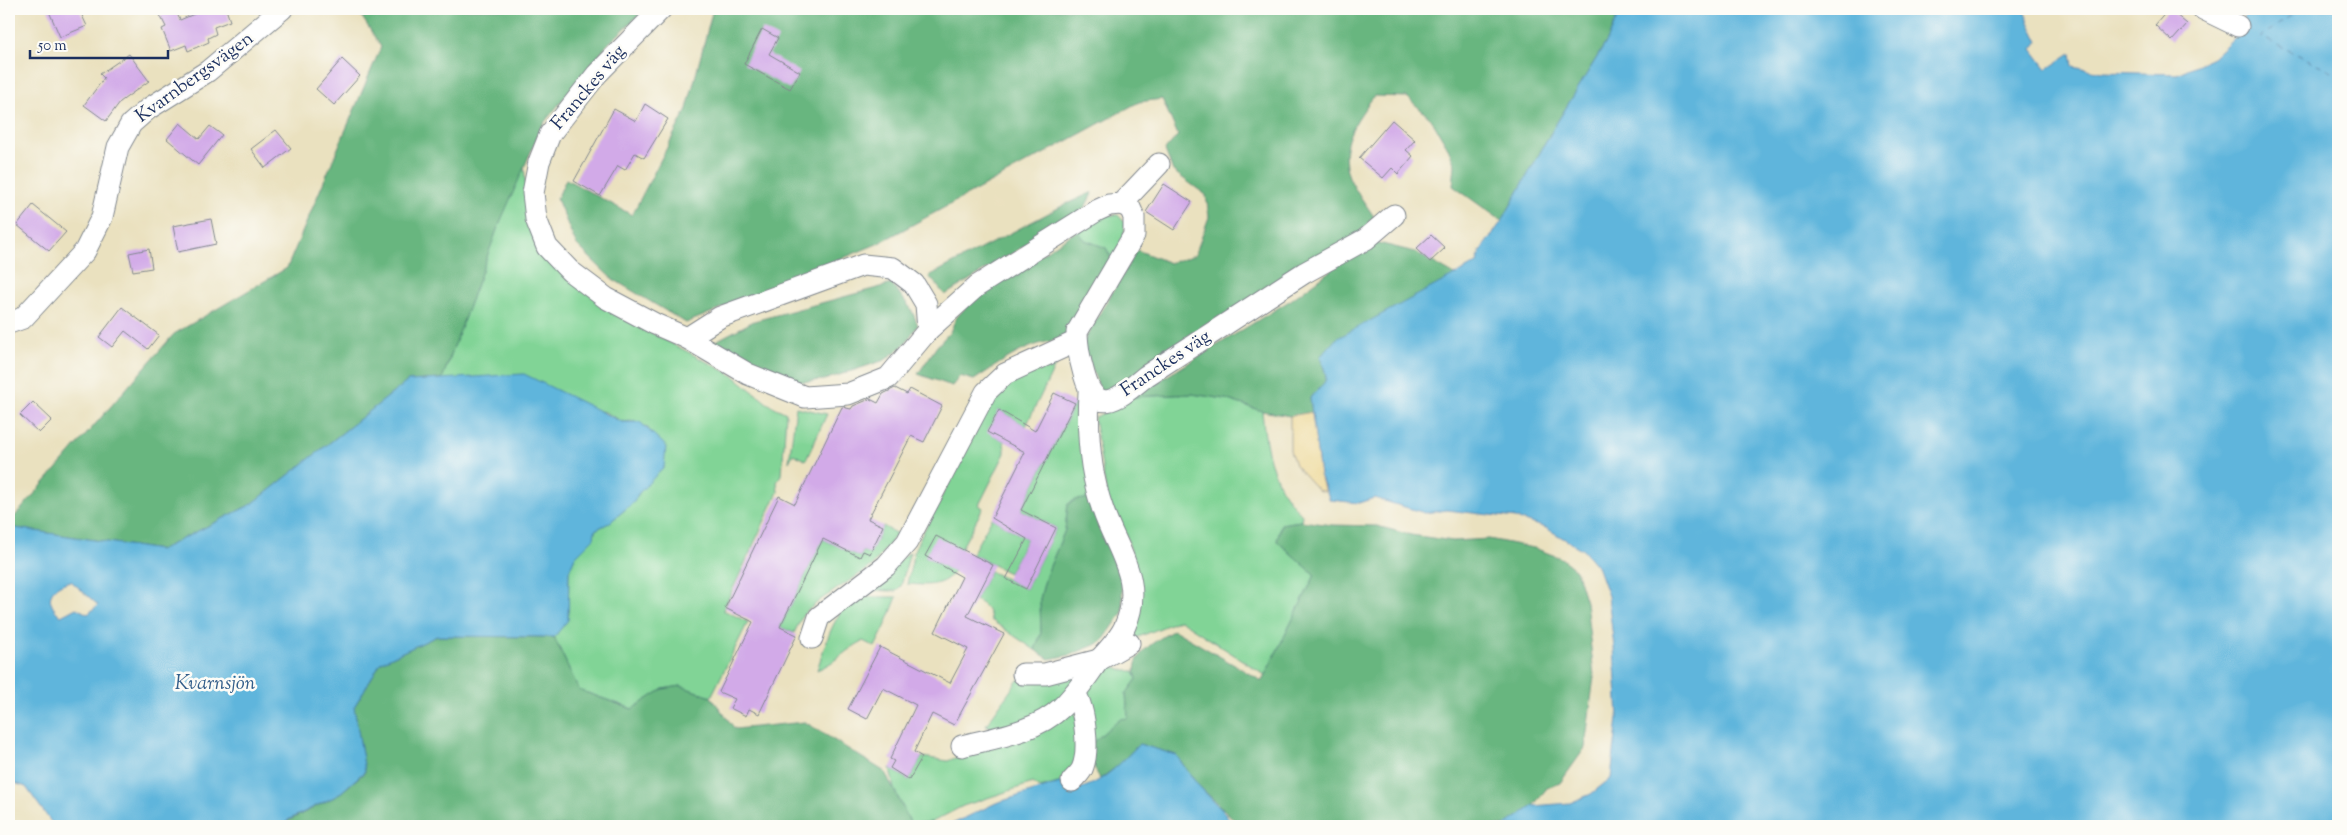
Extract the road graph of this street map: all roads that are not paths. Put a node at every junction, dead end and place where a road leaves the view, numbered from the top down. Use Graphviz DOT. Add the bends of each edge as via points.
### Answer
graph roads {
  1 [pos="282,9"];
  2 [pos="661,9"];
  3 [pos="2203,9"];
  4 [pos="2238,26"];
  5 [pos="1159,164"];
  6 [pos="1121,204"];
  7 [pos="1394,215"];
  8 [pos="9,323"];
  9 [pos="928,330"];
  10 [pos="687,338"];
  11 [pos="1077,341"];
  12 [pos="1089,392"];
  13 [pos="812,638"];
  14 [pos="1129,643"];
  15 [pos="1100,660"];
  16 [pos="1023,674"];
  17 [pos="1075,693"];
  18 [pos="962,746"];
  19 [pos="1072,781"];
  1 -- 8 [label="street, Kvarnbergsvägen" via="208,71 131,124 118,147 102,217 85,251 23,318"];
  2 -- 10 [label="street, Franckes väg" via="597,74 550,134 539,162 533,193 536,219 547,247 570,271 606,298"];
  3 -- 4 [label="street"];
  5 -- 6 [label="street"];
  6 -- 9 [label="street, Franckes väg" via="1096,211 977,286"];
  6 -- 11 [label="street" via="1130,208 1134,217 1134,234 1091,304 1077,332"];
  7 -- 12 [label="street, Franckes väg" via="1366,239 1304,273 1122,395 1108,401 1097,400"];
  9 -- 10 [label="street, Franckes väg" via="888,378 848,394 805,396 748,374"];
  9 -- 10 [label="street" via="926,304 914,284 893,268 863,265 720,317"];
  11 -- 12 [label="street"];
  11 -- 13 [label="street" via="1005,374 986,392 907,542 886,566 819,618"];
  12 -- 15 [label="street" via="1088,420 1095,479 1103,509 1132,578 1132,601 1124,628"];
  14 -- 15 [label="street"];
  15 -- 16 [label="street" via="1045,674"];
  15 -- 17 [label="street"];
  17 -- 18 [label="street" via="1060,709 1033,725"];
  17 -- 19 [label="street" via="1081,703 1086,749 1081,771"];
}
